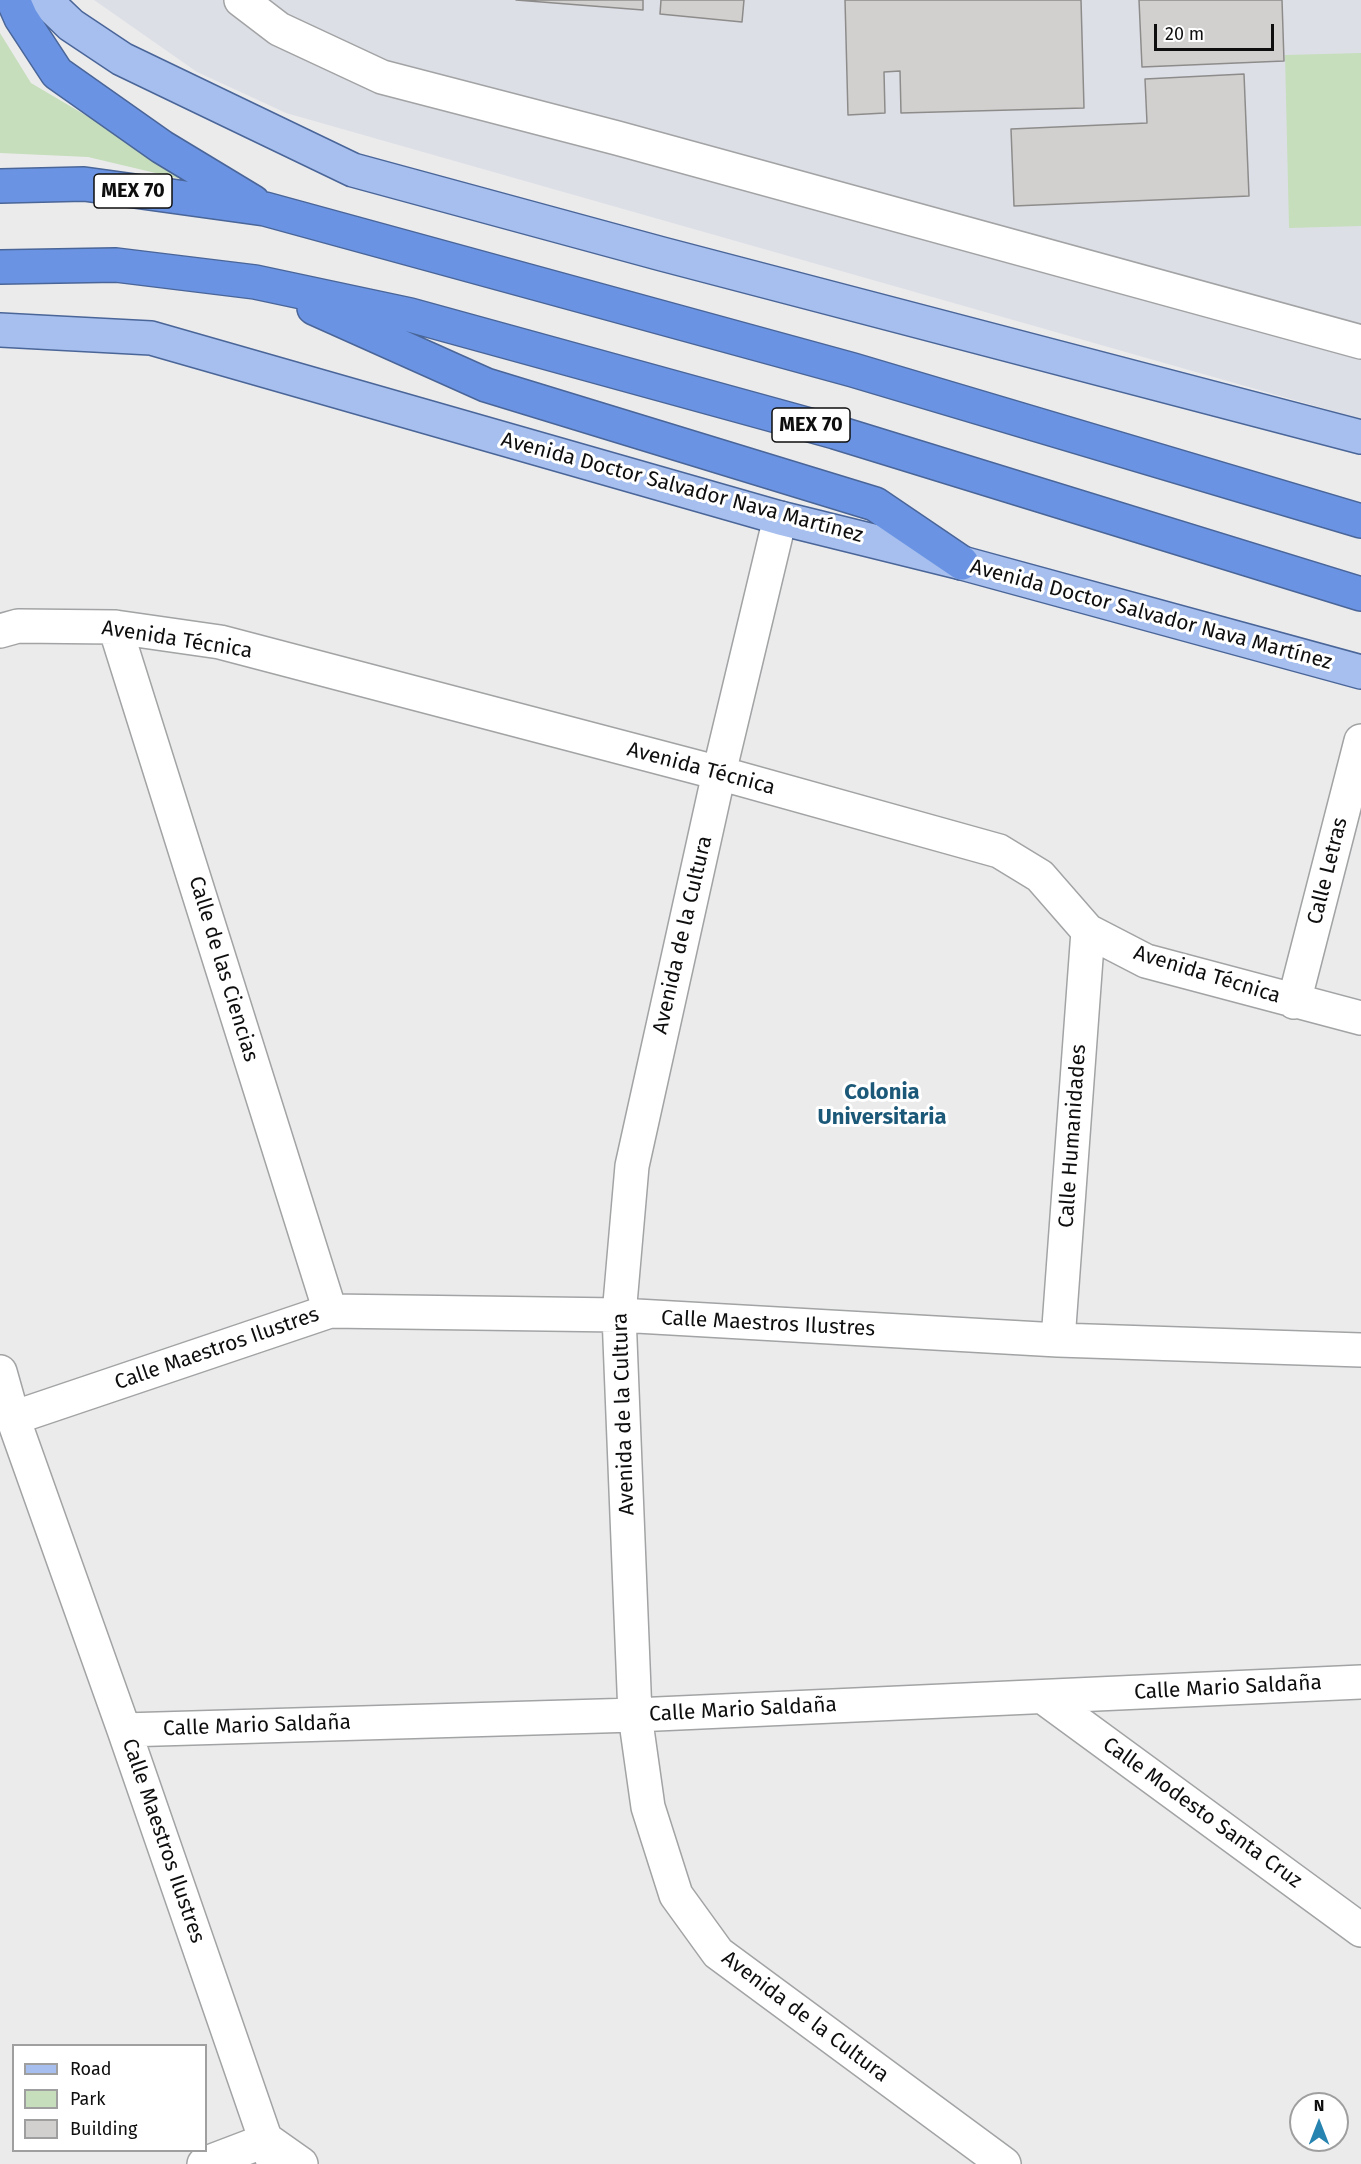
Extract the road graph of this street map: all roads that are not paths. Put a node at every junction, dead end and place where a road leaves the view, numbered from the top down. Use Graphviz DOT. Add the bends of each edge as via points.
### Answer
graph roads {
  1 [pos="13,0"];
  2 [pos="45,0"];
  3 [pos="242,0"];
  4 [pos="0,186"];
  5 [pos="265,209"];
  6 [pos="0,267"];
  7 [pos="255,282"];
  8 [pos="0,330"];
  9 [pos="1361,342"];
  10 [pos="1361,437"];
  11 [pos="780,518"];
  12 [pos="1361,521"];
  13 [pos="962,563"];
  14 [pos="1361,594"];
  15 [pos="116,627"];
  16 [pos="0,631"];
  17 [pos="1361,672"];
  18 [pos="1361,741"];
  19 [pos="720,773"];
  20 [pos="1088,931"];
  21 [pos="1294,1002"];
  22 [pos="1361,1018"];
  23 [pos="330,1311"];
  24 [pos="619,1315"];
  25 [pos="1058,1340"];
  26 [pos="1361,1350"];
  27 [pos="0,1372"];
  28 [pos="13,1418"];
  29 [pos="1361,1682"];
  30 [pos="1044,1697"];
  31 [pos="635,1715"];
  32 [pos="124,1730"];
  33 [pos="1361,1930"];
  34 [pos="270,2152"];
  35 [pos="204,2164"];
  36 [pos="301,2164"];
  37 [pos="1004,2164"];
  1 -- 5 [label="highway" via="57,73 162,147"];
  2 -- 10 [label="main road" via="71,25 122,59 353,170"];
  3 -- 9 [label="street" via="279,30 382,77"];
  4 -- 5 [label="highway, MEX 70" via="84,184"];
  5 -- 12 [label="highway, MEX 70" via="853,370"];
  6 -- 7 [label="highway, MEX 70" via="116,265"];
  7 -- 13 [label="highway" via="486,385 875,504"];
  7 -- 14 [label="highway, MEX 70" via="410,315 835,432"];
  8 -- 11 [label="main road, Avenida Doctor Salvador Nava Martínez" via="151,338"];
  11 -- 13 [label="main road, Avenida Doctor Salvador Nava Martínez"];
  11 -- 19 [label="street, Avenida de la Cultura"];
  13 -- 17 [label="main road, Avenida Doctor Salvador Nava Martínez"];
  15 -- 16 [label="street, Avenida Técnica" via="18,626"];
  15 -- 19 [label="street, Avenida Técnica" via="220,642"];
  15 -- 23 [label="street, Calle de las Ciencias"];
  18 -- 21 [label="street, Calle Letras"];
  19 -- 20 [label="street, Avenida Técnica" via="999,851 1040,876"];
  19 -- 24 [label="street, Avenida de la Cultura" via="632,1166"];
  20 -- 21 [label="street, Avenida Técnica" via="1146,961"];
  20 -- 25 [label="street, Calle Humanidades"];
  21 -- 22 [label="street, Avenida Técnica"];
  23 -- 24 [label="street, Calle Maestros Ilustres"];
  23 -- 28 [label="street, Calle Maestros Ilustres"];
  24 -- 25 [label="street, Calle Maestros Ilustres"];
  24 -- 31 [label="street, Avenida de la Cultura"];
  25 -- 26 [label="street, Calle Maestros Ilustres"];
  27 -- 28 [label="street, Calle Maestros Ilustres"];
  28 -- 32 [label="street, Calle Maestros Ilustres"];
  29 -- 30 [label="street, Calle Mario Saldaña"];
  30 -- 31 [label="street, Calle Mario Saldaña"];
  30 -- 33 [label="street, Calle Modesto Santa Cruz"];
  31 -- 32 [label="street, Calle Mario Saldaña"];
  31 -- 37 [label="street, Avenida de la Cultura" via="648,1807 676,1895 718,1953"];
  32 -- 34 [label="street, Calle Maestros Ilustres"];
  34 -- 35 [label="street"];
  34 -- 36 [label="street"];
}
